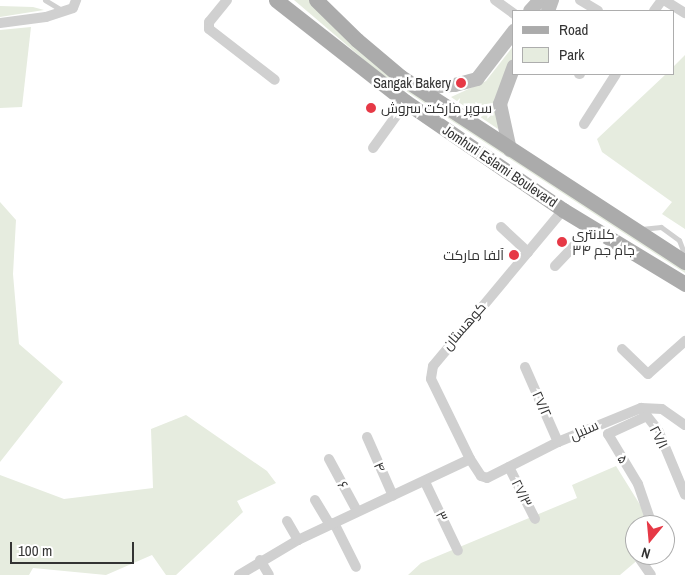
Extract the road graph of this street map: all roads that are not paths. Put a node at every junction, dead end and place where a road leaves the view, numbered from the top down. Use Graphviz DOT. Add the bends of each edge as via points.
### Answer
graph roads {
  1 [pos="45,0"];
  2 [pos="76,0"];
  3 [pos="227,0"];
  4 [pos="276,0"];
  5 [pos="316,0"];
  6 [pos="494,0"];
  7 [pos="540,0"];
  8 [pos="580,0"];
  9 [pos="663,0"];
  10 [pos="531,10"];
  11 [pos="596,10"];
  12 [pos="655,10"];
  13 [pos="63,11"];
  14 [pos="512,13"];
  15 [pos="685,14"];
  16 [pos="0,23"];
  17 [pos="512,34"];
  18 [pos="512,71"];
  19 [pos="615,75"];
  20 [pos="275,80"];
  21 [pos="418,88"];
  22 [pos="406,102"];
  23 [pos="584,124"];
  24 [pos="373,148"];
  25 [pos="510,150"];
  26 [pos="563,210"];
  27 [pos="501,227"];
  28 [pos="591,228"];
  29 [pos="635,230"];
  30 [pos="528,252"];
  31 [pos="685,256"];
  32 [pos="685,262"];
  33 [pos="555,266"];
  34 [pos="685,284"];
  35 [pos="685,341"];
  36 [pos="622,349"];
  37 [pos="525,367"];
  38 [pos="644,412"];
  39 [pos="685,425"];
  40 [pos="366,437"];
  41 [pos="558,442"];
  42 [pos="329,459"];
  43 [pos="470,459"];
  44 [pos="509,466"];
  45 [pos="484,478"];
  46 [pos="425,482"];
  47 [pos="685,495"];
  48 [pos="393,496"];
  49 [pos="315,500"];
  50 [pos="358,511"];
  51 [pos="649,515"];
  52 [pos="534,519"];
  53 [pos="287,521"];
  54 [pos="332,524"];
  55 [pos="298,540"];
  56 [pos="458,551"];
  57 [pos="260,560"];
  58 [pos="356,567"];
  59 [pos="239,575"];
  60 [pos="270,575"];
  1 -- 13 [label="lane"];
  2 -- 13 [label="street" via="73,8"];
  3 -- 20 [label="street" via="208,25"];
  4 -- 22 [label="main road, Jomhuri Eslami Boulevard"];
  5 -- 21 [label="main road, Jomhuri Eslami Boulevard" via="375,56"];
  6 -- 14 [label="street"];
  7 -- 10 [label="main road"];
  8 -- 11 [label="street"];
  9 -- 12 [label="street"];
  9 -- 15 [label="street"];
  13 -- 16 [label="street"];
  17 -- 21 [label="main road" via="477,79 455,85"];
  18 -- 25 [label="main road" via="500,104"];
  19 -- 23 [label="street"];
  21 -- 25 [label="main road, Jomhuri Eslami Boulevard"];
  22 -- 24 [label="street"];
  22 -- 26 [label="main road, Jomhuri Eslami Boulevard"];
  25 -- 29 [label="main road, Jomhuri Eslami Boulevard"];
  26 -- 28 [label="main road, Jomhuri Eslami Boulevard"];
  26 -- 30 [label="street, کوهستان"];
  27 -- 30 [label="street"];
  28 -- 33 [label="street"];
  28 -- 34 [label="main road, Jomhuri Eslami Boulevard"];
  29 -- 31 [label="lane" via="661,227 679,240"];
  29 -- 32 [label="main road, Jomhuri Eslami Boulevard"];
  30 -- 43 [label="street, کوهستان" via="433,366 431,379"];
  35 -- 36 [label="street" via="648,374"];
  37 -- 41 [label="street, ۲۷/۲"];
  38 -- 39 [label="street, سنبل" via="662,409"];
  38 -- 41 [label="street, سنبل"];
  38 -- 47 [label="street, ۲۷/۱" via="658,430"];
  38 -- 51 [label="street, ۵" via="608,434 641,491"];
  40 -- 48 [label="street, ۴"];
  41 -- 44 [label="street, سنبل"];
  42 -- 50 [label="street, ۶"];
  43 -- 45 [label="street, کوهستان"];
  43 -- 46 [label="street"];
  44 -- 45 [label="street, سنبل"];
  44 -- 52 [label="street, ۲۷/۳"];
  46 -- 48 [label="street"];
  46 -- 56 [label="street, ۳"];
  48 -- 50 [label="street"];
  49 -- 54 [label="street"];
  50 -- 54 [label="street"];
  53 -- 55 [label="street"];
  54 -- 55 [label="street"];
  54 -- 58 [label="street"];
  55 -- 57 [label="street"];
  57 -- 59 [label="street"];
  57 -- 60 [label="street"];
}
